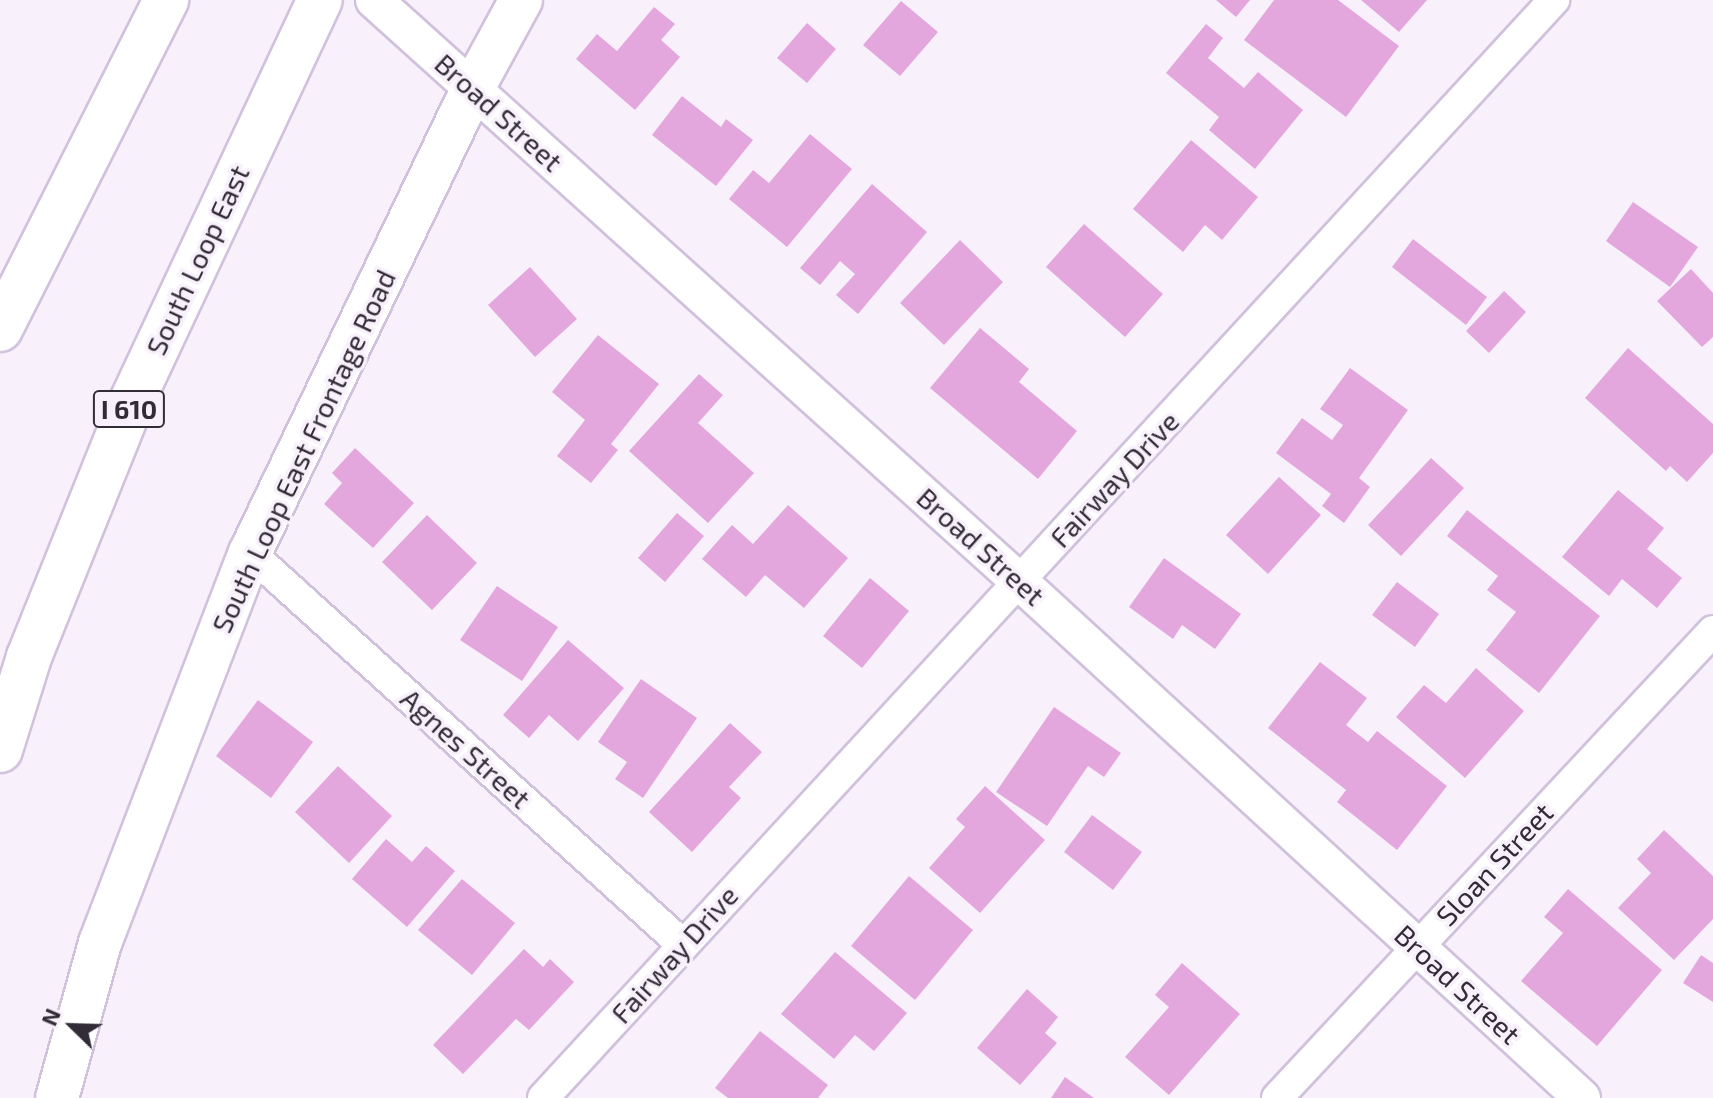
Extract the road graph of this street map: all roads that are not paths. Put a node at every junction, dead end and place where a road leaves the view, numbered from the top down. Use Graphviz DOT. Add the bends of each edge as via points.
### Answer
graph roads {
  1 [pos="166,0"];
  2 [pos="320,0"];
  3 [pos="374,0"];
  4 [pos="521,0"];
  5 [pos="1554,0"];
  6 [pos="473,88"];
  7 [pos="0,329"];
  8 [pos="250,553"];
  9 [pos="1020,582"];
  10 [pos="1713,631"];
  11 [pos="0,750"];
  12 [pos="682,944"];
  13 [pos="1417,946"];
  14 [pos="57,1098"];
  15 [pos="543,1098"];
  16 [pos="1277,1098"];
  17 [pos="1582,1098"];
  1 -- 7 [label="highway"];
  2 -- 11 [label="highway, South Loop East / I 610" via="131,403 29,657"];
  3 -- 6 [label="street, Broad Street"];
  4 -- 6 [label="main road, South Loop East Frontage Road"];
  5 -- 9 [label="street, Fairway Drive"];
  6 -- 8 [label="main road, South Loop East Frontage Road"];
  6 -- 9 [label="street, Broad Street"];
  8 -- 12 [label="street, Agnes Street"];
  8 -- 14 [label="main road, South Loop East Frontage Road" via="100,943"];
  9 -- 12 [label="street, Fairway Drive"];
  9 -- 13 [label="street, Broad Street"];
  10 -- 13 [label="street, Sloan Street"];
  12 -- 15 [label="street, Fairway Drive"];
  13 -- 16 [label="street, Sloan Street"];
  13 -- 17 [label="street, Broad Street"];
}
